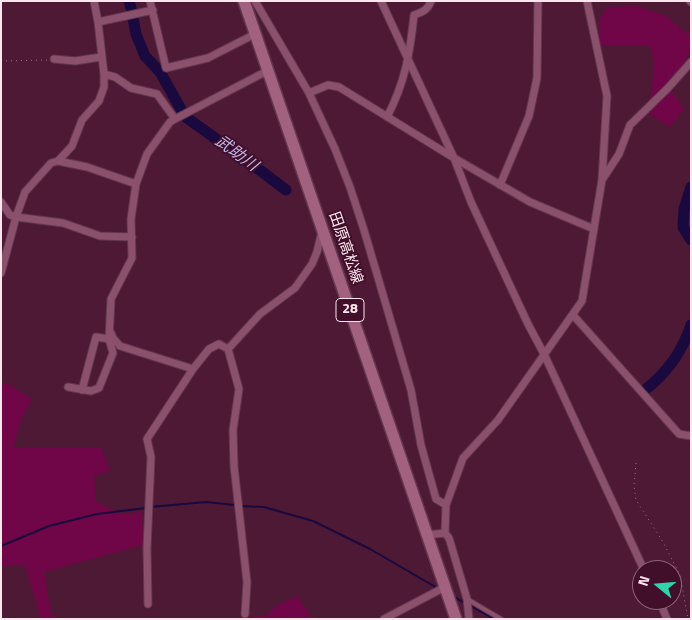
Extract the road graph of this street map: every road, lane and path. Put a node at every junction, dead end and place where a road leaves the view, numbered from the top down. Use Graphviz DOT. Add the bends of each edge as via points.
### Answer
graph roads {
  1 [pos="94,1"];
  2 [pos="150,1"];
  3 [pos="244,1"];
  4 [pos="255,1"];
  5 [pos="380,1"];
  6 [pos="431,1"];
  7 [pos="538,1"];
  8 [pos="587,1"];
  9 [pos="152,10"];
  10 [pos="98,22"];
  11 [pos="255,34"];
  12 [pos="102,57"];
  13 [pos="54,60"];
  14 [pos="1,61"];
  15 [pos="408,62"];
  16 [pos="691,62"];
  17 [pos="267,71"];
  18 [pos="104,74"];
  19 [pos="309,93"];
  20 [pos="387,117"];
  21 [pos="175,119"];
  22 [pos="454,158"];
  23 [pos="58,161"];
  24 [pos="602,180"];
  25 [pos="136,184"];
  26 [pos="500,185"];
  27 [pos="1,202"];
  28 [pos="16,217"];
  29 [pos="322,228"];
  30 [pos="594,229"];
  31 [pos="132,237"];
  32 [pos="1,273"];
  33 [pos="573,315"];
  34 [pos="110,328"];
  35 [pos="109,339"];
  36 [pos="228,349"];
  37 [pos="544,354"];
  38 [pos="193,369"];
  39 [pos="68,387"];
  40 [pos="82,390"];
  41 [pos="691,436"];
  42 [pos="636,463"];
  43 [pos="446,505"];
  44 [pos="445,533"];
  45 [pos="427,535"];
  46 [pos="639,560"];
  47 [pos="445,587"];
  48 [pos="467,599"];
  49 [pos="148,604"];
  50 [pos="245,614"];
  51 [pos="384,619"];
  52 [pos="456,619"];
  53 [pos="469,619"];
  54 [pos="501,619"];
  55 [pos="688,619"];
  1 -- 10 [label="street"];
  2 -- 9 [label="street"];
  3 -- 11 [label="main road, 田原高松線 / 28"];
  4 -- 19 [label="street"];
  5 -- 15 [label="street"];
  6 -- 15 [label="street" via="424,11 414,15"];
  7 -- 26 [label="street" via="535,88 529,116"];
  8 -- 24 [label="street" via="607,96"];
  9 -- 10 [label="street"];
  9 -- 11 [label="street" via="166,68 208,58"];
  10 -- 12 [label="street"];
  11 -- 17 [label="main road, 田原高松線 / 28"];
  12 -- 13 [label="street"];
  12 -- 18 [label="street"];
  13 -- 14 [label="path"];
  15 -- 20 [label="street" via="398,96"];
  15 -- 22 [label="street"];
  16 -- 24 [label="street" via="630,125 619,154"];
  17 -- 21 [label="street"];
  17 -- 29 [label="main road, 田原高松線 / 28"];
  18 -- 21 [label="street" via="131,88 158,94"];
  18 -- 23 [label="street" via="99,101 82,120 72,146"];
  19 -- 20 [label="street" via="328,85 339,87"];
  19 -- 43 [label="street" via="335,149 364,230 411,390 436,499"];
  20 -- 22 [label="street"];
  21 -- 25 [label="street" via="147,154"];
  22 -- 26 [label="street"];
  22 -- 37 [label="street" via="471,202"];
  23 -- 25 [label="street"];
  23 -- 28 [label="street" via="51,163 25,192"];
  24 -- 30 [label="street"];
  25 -- 31 [label="street"];
  26 -- 30 [label="street" via="530,202"];
  27 -- 28 [label="street" via="10,215"];
  28 -- 31 [label="street" via="63,223 100,236"];
  28 -- 32 [label="street"];
  29 -- 36 [label="street" via="312,264 295,288 260,314"];
  29 -- 45 [label="main road, 田原高松線 / 28"];
  30 -- 33 [label="street" via="582,301"];
  31 -- 34 [label="street" via="132,258 111,299"];
  33 -- 37 [label="street"];
  33 -- 41 [label="street" via="679,434"];
  34 -- 35 [label="street"];
  34 -- 38 [label="street" via="120,346"];
  35 -- 40 [label="street" via="96,337"];
  35 -- 40 [label="street" via="113,353 99,388"];
  36 -- 38 [label="street" via="220,344 209,349"];
  36 -- 50 [label="street" via="239,389 233,430 247,582"];
  37 -- 43 [label="street" via="498,420 463,458"];
  37 -- 46 [label="street"];
  38 -- 49 [label="street" via="147,438 151,457"];
  39 -- 40 [label="street"];
  42 -- 55 [label="path" via="636,500 680,575"];
  43 -- 44 [label="street"];
  44 -- 45 [label="street"];
  44 -- 48 [label="street"];
  45 -- 47 [label="main road, 田原高松線 / 28"];
  47 -- 51 [label="street"];
  47 -- 52 [label="main road, 田原高松線 / 28"];
  48 -- 53 [label="street"];
  48 -- 54 [label="lane"];
}
